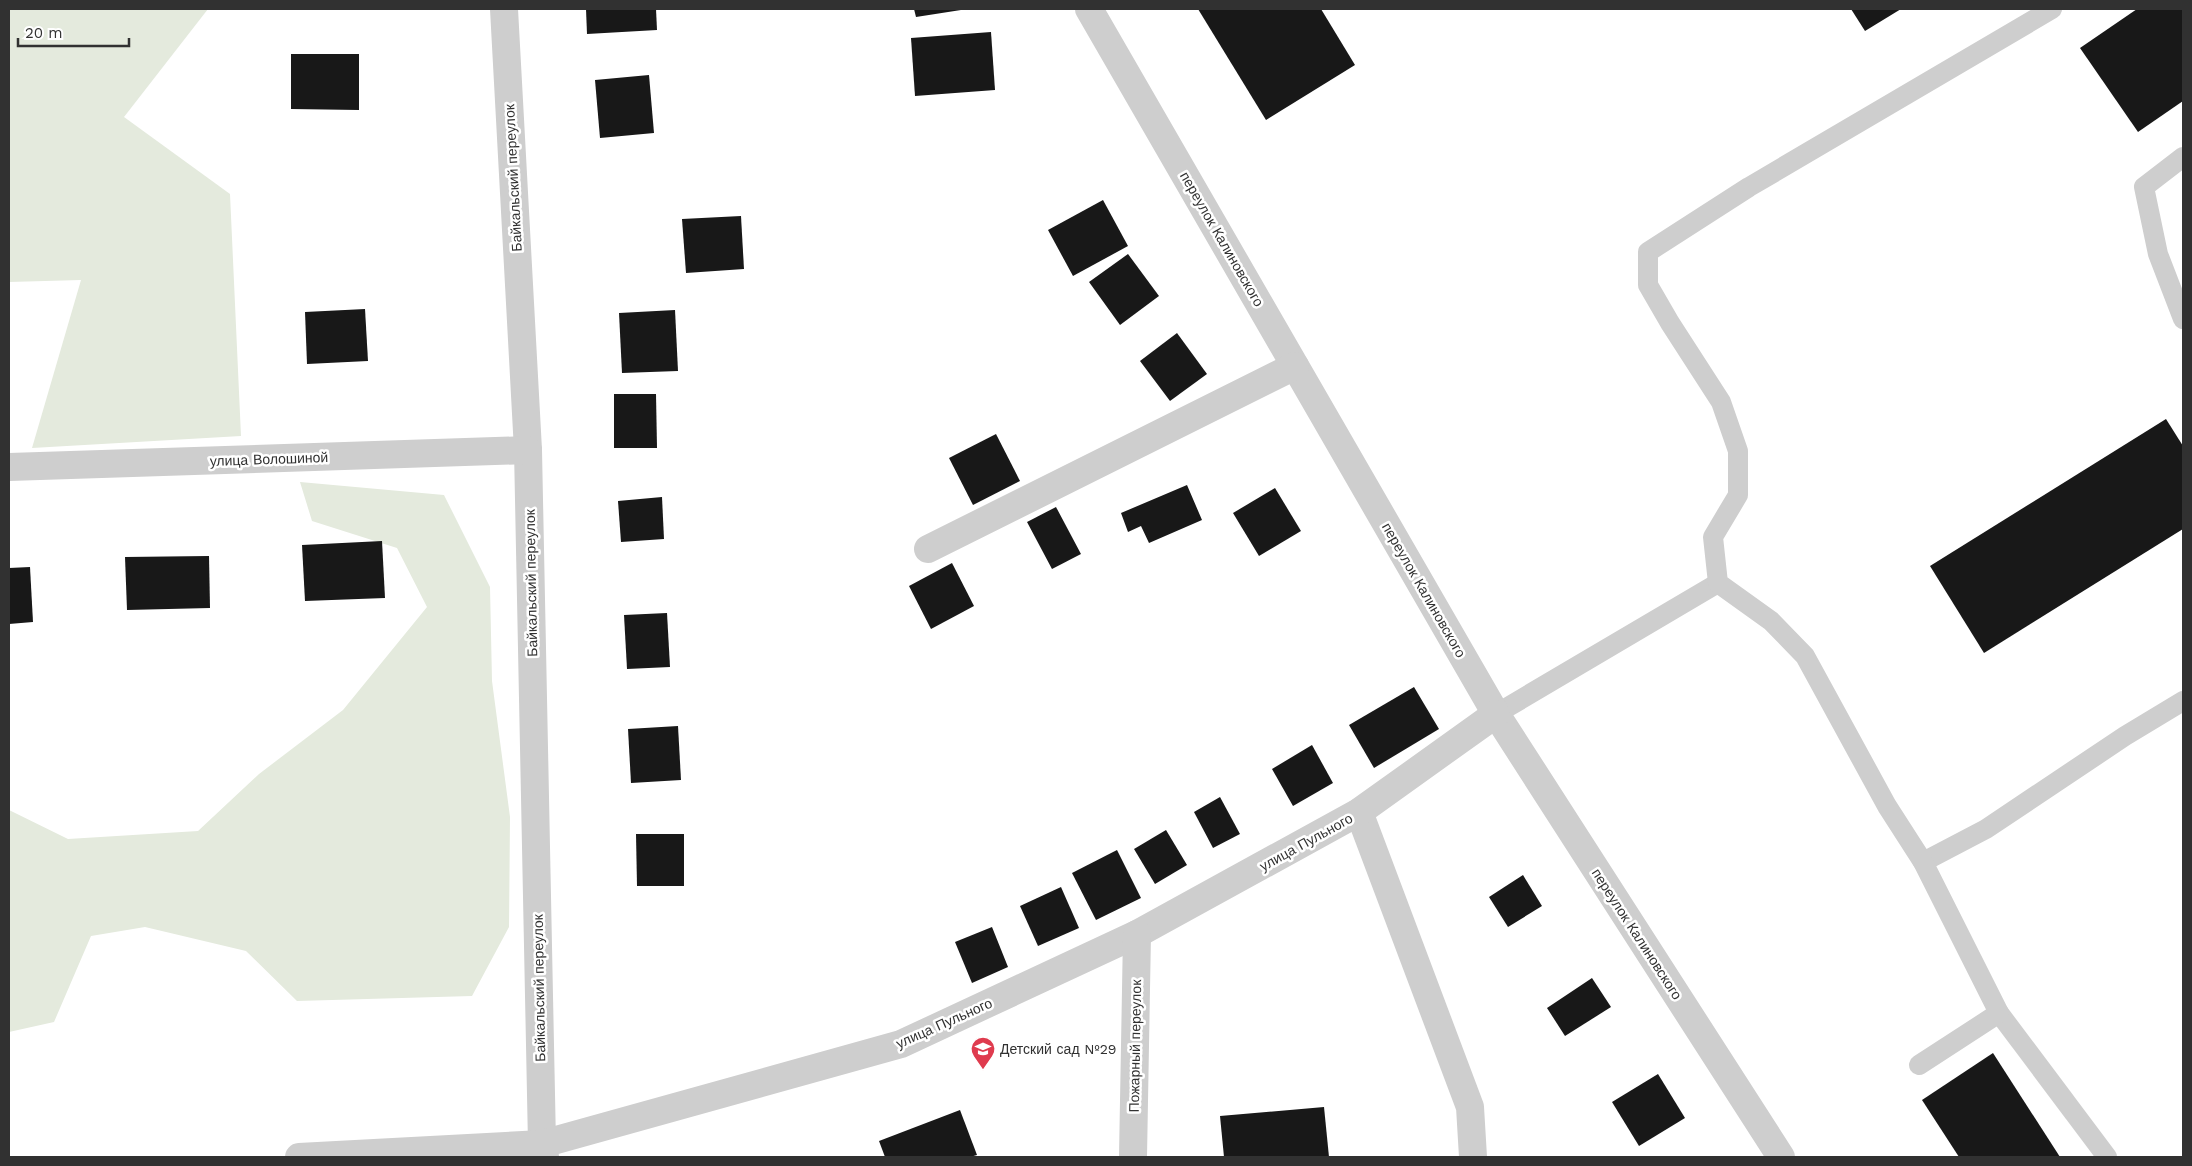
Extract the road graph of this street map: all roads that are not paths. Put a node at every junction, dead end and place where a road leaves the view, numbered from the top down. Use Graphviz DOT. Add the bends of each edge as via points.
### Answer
graph roads {
  1 [pos="504,9"];
  2 [pos="1090,9"];
  3 [pos="2052,9"];
  4 [pos="2183,157"];
  5 [pos="2183,319"];
  6 [pos="1295,366"];
  7 [pos="528,450"];
  8 [pos="9,467"];
  9 [pos="928,549"];
  10 [pos="1718,583"];
  11 [pos="2183,701"];
  12 [pos="1496,714"];
  13 [pos="1360,812"];
  14 [pos="1923,862"];
  15 [pos="1137,934"];
  16 [pos="1999,1013"];
  17 [pos="1919,1065"];
  18 [pos="543,1150"];
  19 [pos="299,1157"];
  20 [pos="1133,1157"];
  21 [pos="1474,1157"];
  22 [pos="1781,1157"];
  23 [pos="2107,1157"];
  1 -- 7 [label="street, Байкальский переулок"];
  2 -- 6 [label="street, переулок Калиновского"];
  3 -- 10 [label="lane" via="1749,187 1648,252 1648,285 1721,402 1738,450 1738,495 1713,537"];
  4 -- 5 [label="lane" via="2144,187 2158,254"];
  6 -- 9 [label="street"];
  6 -- 12 [label="street, переулок Калиновского"];
  7 -- 8 [label="street, улица Волошиной"];
  7 -- 18 [label="street, Байкальский переулок"];
  10 -- 12 [label="lane"];
  10 -- 14 [label="lane" via="1772,621 1805,656 1887,806"];
  11 -- 14 [label="lane" via="1986,829"];
  12 -- 13 [label="street, улица Пульного"];
  12 -- 22 [label="street, переулок Калиновского"];
  13 -- 15 [label="street, улица Пульного"];
  13 -- 21 [label="street" via="1470,1106"];
  14 -- 16 [label="lane"];
  15 -- 18 [label="street, улица Пульного" via="901,1044"];
  15 -- 20 [label="street, Пожарный переулок"];
  16 -- 17 [label="lane"];
  16 -- 23 [label="lane"];
  18 -- 19 [label="street, улица Пульного"];
}
